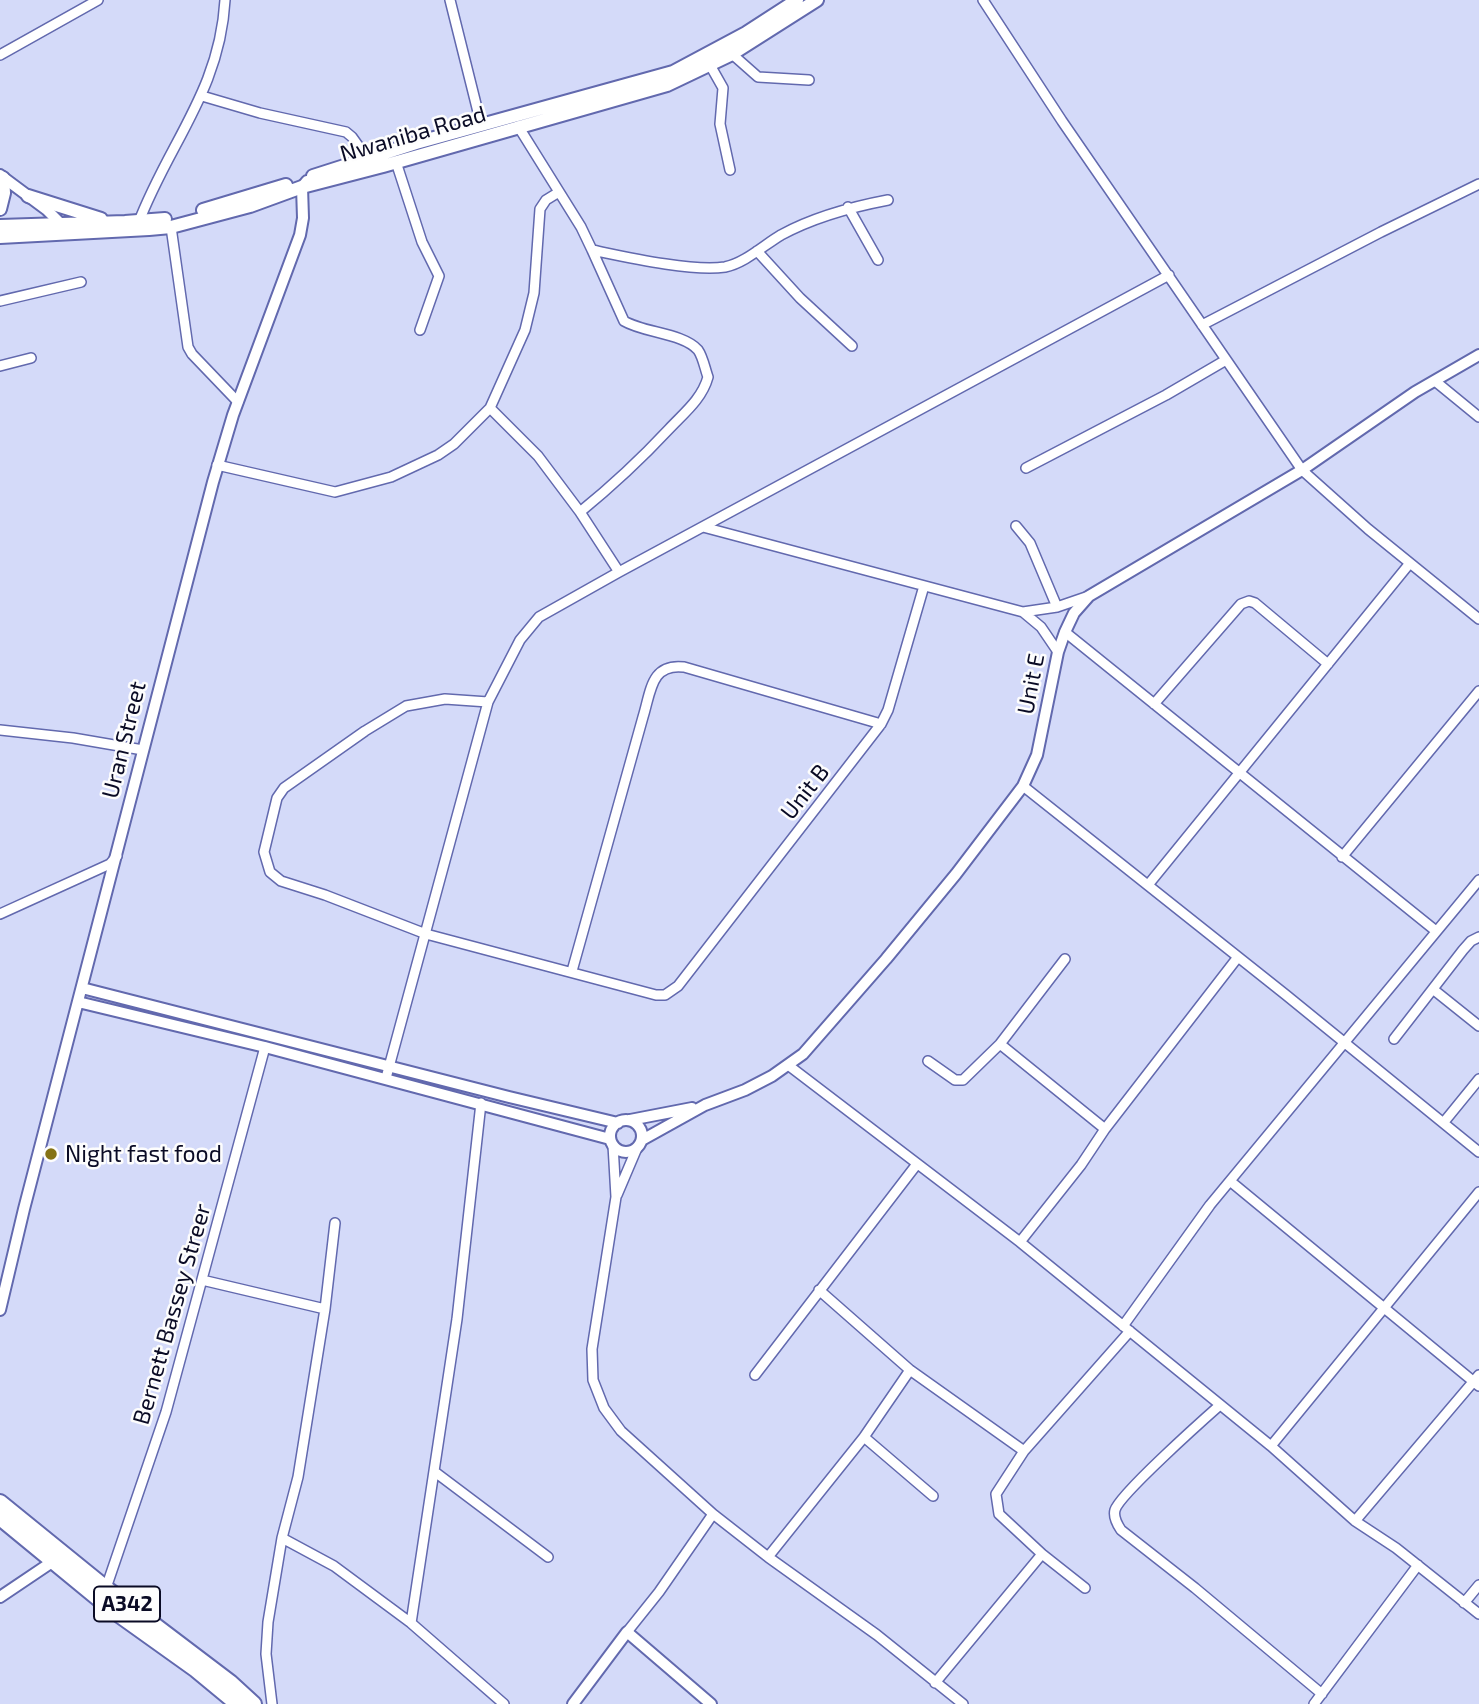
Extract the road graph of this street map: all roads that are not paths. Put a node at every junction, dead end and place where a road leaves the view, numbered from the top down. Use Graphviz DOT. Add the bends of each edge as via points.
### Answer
graph roads {
  1 [pos="98,0"];
  2 [pos="225,0"];
  3 [pos="450,0"];
  4 [pos="797,0"];
  5 [pos="817,0"];
  6 [pos="982,0"];
  7 [pos="732,54"];
  8 [pos="0,55"];
  9 [pos="710,65"];
  10 [pos="810,80"];
  11 [pos="202,96"];
  12 [pos="481,124"];
  13 [pos="518,126"];
  14 [pos="367,159"];
  15 [pos="396,162"];
  16 [pos="730,170"];
  17 [pos="2,176"];
  18 [pos="306,182"];
  19 [pos="1479,184"];
  20 [pos="559,192"];
  21 [pos="28,196"];
  22 [pos="888,200"];
  23 [pos="848,207"];
  24 [pos="0,209"];
  25 [pos="115,222"];
  26 [pos="60,223"];
  27 [pos="0,226"];
  28 [pos="137,226"];
  29 [pos="171,226"];
  30 [pos="70,235"];
  31 [pos="0,237"];
  32 [pos="592,250"];
  33 [pos="757,251"];
  34 [pos="878,260"];
  35 [pos="1169,275"];
  36 [pos="81,282"];
  37 [pos="0,302"];
  38 [pos="1202,325"];
  39 [pos="420,330"];
  40 [pos="852,346"];
  41 [pos="1479,355"];
  42 [pos="31,358"];
  43 [pos="1226,360"];
  44 [pos="0,366"];
  45 [pos="1435,381"];
  46 [pos="238,402"];
  47 [pos="490,408"];
  48 [pos="1479,416"];
  49 [pos="218,465"];
  50 [pos="1026,468"];
  51 [pos="1301,470"];
  52 [pos="580,512"];
  53 [pos="1016,526"];
  54 [pos="703,527"];
  55 [pos="1410,564"];
  56 [pos="619,572"];
  57 [pos="925,586"];
  58 [pos="1089,596"];
  59 [pos="1057,607"];
  60 [pos="1023,612"];
  61 [pos="1479,619"];
  62 [pos="1065,632"];
  63 [pos="1058,652"];
  64 [pos="1328,664"];
  65 [pos="1479,691"];
  66 [pos="488,702"];
  67 [pos="1154,704"];
  68 [pos="881,724"];
  69 [pos="0,730"];
  70 [pos="143,750"];
  71 [pos="1239,775"];
  72 [pos="1023,786"];
  73 [pos="117,856"];
  74 [pos="1342,857"];
  75 [pos="1479,880"];
  76 [pos="1148,886"];
  77 [pos="0,914"];
  78 [pos="1436,932"];
  79 [pos="426,934"];
  80 [pos="1479,937"];
  81 [pos="1238,957"];
  82 [pos="1065,958"];
  83 [pos="572,971"];
  84 [pos="82,988"];
  85 [pos="1434,990"];
  86 [pos="78,1002"];
  87 [pos="1479,1026"];
  88 [pos="1394,1039"];
  89 [pos="1343,1042"];
  90 [pos="1000,1044"];
  91 [pos="265,1047"];
  92 [pos="928,1061"];
  93 [pos="788,1065"];
  94 [pos="390,1066"];
  95 [pos="386,1078"];
  96 [pos="1479,1079"];
  97 [pos="481,1103"];
  98 [pos="705,1105"];
  99 [pos="630,1120"];
  100 [pos="1444,1122"];
  101 [pos="618,1123"];
  102 [pos="1105,1129"];
  103 [pos="612,1142"];
  104 [pos="640,1144"];
  105 [pos="1479,1152"];
  106 [pos="917,1164"];
  107 [pos="1230,1181"];
  108 [pos="1479,1192"];
  109 [pos="616,1197"];
  110 [pos="335,1223"];
  111 [pos="1020,1242"];
  112 [pos="202,1280"];
  113 [pos="819,1290"];
  114 [pos="1384,1308"];
  115 [pos="325,1309"];
  116 [pos="0,1310"];
  117 [pos="1126,1329"];
  118 [pos="910,1370"];
  119 [pos="755,1375"];
  120 [pos="1477,1381"];
  121 [pos="1220,1405"];
  122 [pos="864,1437"];
  123 [pos="1271,1446"];
  124 [pos="1024,1451"];
  125 [pos="435,1472"];
  126 [pos="933,1496"];
  127 [pos="0,1502"];
  128 [pos="713,1514"];
  129 [pos="0,1518"];
  130 [pos="1355,1521"];
  131 [pos="282,1538"];
  132 [pos="1042,1554"];
  133 [pos="548,1557"];
  134 [pos="768,1557"];
  135 [pos="52,1562"];
  136 [pos="1418,1565"];
  137 [pos="1479,1585"];
  138 [pos="106,1588"];
  139 [pos="1085,1588"];
  140 [pos="0,1597"];
  141 [pos="1464,1603"];
  142 [pos="1479,1614"];
  143 [pos="411,1623"];
  144 [pos="626,1632"];
  145 [pos="935,1683"];
  146 [pos="1322,1694"];
  147 [pos="237,1704"];
  148 [pos="254,1704"];
  149 [pos="272,1704"];
  150 [pos="504,1704"];
  151 [pos="573,1704"];
  152 [pos="711,1704"];
  153 [pos="962,1704"];
  154 [pos="1314,1704"];
  1 -- 8 [label="street"];
  2 -- 11 [label="street" via="223,26"];
  3 -- 12 [label="street"];
  4 -- 12 [label="main road" via="673,72"];
  5 -- 7 [label="main road, Nwaniba Road"];
  6 -- 35 [label="street"];
  7 -- 9 [label="main road, Nwaniba Road"];
  7 -- 10 [label="street" via="758,77"];
  9 -- 13 [label="main road, Nwaniba Road" via="667,85"];
  9 -- 16 [label="street" via="723,88 720,124"];
  11 -- 14 [label="street" via="346,132"];
  11 -- 28 [label="street" via="156,180"];
  12 -- 14 [label="main road"];
  13 -- 15 [label="main road, Nwaniba Road"];
  13 -- 20 [label="street"];
  14 -- 18 [label="main road"];
  15 -- 18 [label="main road, Nwaniba Road"];
  15 -- 39 [label="street" via="422,242 439,276"];
  17 -- 21 [label="street"];
  17 -- 24 [label="main road"];
  18 -- 28 [label="main road"];
  18 -- 29 [label="main road, Nwaniba Road" via="250,206"];
  18 -- 46 [label="street, Uran Street" via="300,235"];
  19 -- 38 [label="street"];
  20 -- 32 [label="street"];
  20 -- 47 [label="street" via="540,209 534,293 525,330"];
  21 -- 25 [label="main road"];
  21 -- 26 [label="street"];
  22 -- 23 [label="street"];
  23 -- 33 [label="street" via="782,235"];
  23 -- 34 [label="street"];
  25 -- 26 [label="main road"];
  25 -- 28 [label="main road"];
  26 -- 27 [label="main road"];
  26 -- 30 [label="street"];
  28 -- 29 [label="main road, Nwaniba Road"];
  28 -- 30 [label="main road, Nwaniba Road"];
  29 -- 46 [label="street" via="188,347"];
  30 -- 31 [label="main road, Nwaniba Road"];
  32 -- 33 [label="street" via="709,268 727,266"];
  32 -- 52 [label="street" via="624,321 683,341 698,351 708,377 699,397 655,444"];
  33 -- 40 [label="street"];
  35 -- 38 [label="street"];
  35 -- 54 [label="street"];
  36 -- 37 [label="street"];
  38 -- 43 [label="street"];
  41 -- 45 [label="street, Unit E"];
  42 -- 44 [label="street"];
  43 -- 50 [label="street"];
  43 -- 51 [label="street"];
  45 -- 48 [label="street"];
  45 -- 51 [label="street, Unit E"];
  46 -- 49 [label="street, Uran Street"];
  47 -- 49 [label="street" via="438,456 391,477 345,490 335,492"];
  47 -- 52 [label="street" via="538,456"];
  49 -- 70 [label="street, Uran Street"];
  51 -- 55 [label="street"];
  51 -- 58 [label="street, Unit E"];
  52 -- 56 [label="street"];
  53 -- 59 [label="street" via="1030,543"];
  54 -- 56 [label="street"];
  54 -- 57 [label="street"];
  55 -- 61 [label="street"];
  55 -- 64 [label="street"];
  56 -- 66 [label="street" via="539,617 520,640"];
  57 -- 60 [label="street"];
  57 -- 68 [label="street, Unit B"];
  58 -- 59 [label="street"];
  58 -- 62 [label="street, Unit E"];
  59 -- 60 [label="street"];
  60 -- 63 [label="street" via="1041,627"];
  62 -- 63 [label="street, Unit E"];
  62 -- 67 [label="street"];
  63 -- 72 [label="street, Unit E" via="1037,755"];
  64 -- 67 [label="street" via="1249,601 1241,604"];
  64 -- 71 [label="street"];
  65 -- 74 [label="street"];
  66 -- 79 [label="street"];
  66 -- 79 [label="street" via="445,699 405,706 277,798 264,852 270,872 281,881"];
  67 -- 71 [label="street"];
  68 -- 83 [label="street, Unit B" via="678,986 656,995"];
  68 -- 83 [label="street" via="684,667 663,669 656,676 643,717"];
  69 -- 70 [label="street"];
  70 -- 73 [label="street, Uran Street"];
  71 -- 74 [label="street"];
  71 -- 76 [label="street"];
  72 -- 76 [label="street"];
  72 -- 93 [label="street, Unit E" via="886,958 815,1042"];
  73 -- 77 [label="street" via="110,864"];
  73 -- 84 [label="street, Uran Street"];
  74 -- 78 [label="street"];
  75 -- 78 [label="street"];
  76 -- 81 [label="street"];
  78 -- 89 [label="street"];
  79 -- 83 [label="street"];
  79 -- 94 [label="street"];
  80 -- 85 [label="street" via="1463,950"];
  81 -- 89 [label="street"];
  81 -- 102 [label="street"];
  82 -- 90 [label="street"];
  84 -- 86 [label="street, Uran Street"];
  84 -- 94 [label="street"];
  85 -- 87 [label="street"];
  85 -- 88 [label="street"];
  86 -- 91 [label="street"];
  86 -- 116 [label="street, Uran Street"];
  89 -- 100 [label="street"];
  89 -- 107 [label="street"];
  90 -- 92 [label="street" via="963,1080 955,1080"];
  90 -- 102 [label="street"];
  91 -- 95 [label="street"];
  91 -- 112 [label="street, Bernett Bassey Streer"];
  93 -- 98 [label="street, Unit E" via="745,1090"];
  93 -- 106 [label="street"];
  94 -- 95 [label="street"];
  94 -- 101 [label="street"];
  95 -- 97 [label="street"];
  96 -- 100 [label="street"];
  97 -- 103 [label="street"];
  97 -- 125 [label="street"];
  98 -- 99 [label="street"];
  98 -- 104 [label="street"];
  99 -- 101 [label="street"];
  99 -- 104 [label="street" via="640,1128"];
  100 -- 105 [label="street"];
  101 -- 103 [label="street" via="611,1130"];
  102 -- 111 [label="street"];
  103 -- 104 [label="street" via="623,1152"];
  103 -- 109 [label="street"];
  104 -- 109 [label="street"];
  106 -- 111 [label="street"];
  106 -- 113 [label="street"];
  107 -- 114 [label="street"];
  107 -- 117 [label="street"];
  108 -- 114 [label="street"];
  109 -- 128 [label="street" via="592,1349 593,1380 604,1408 621,1431"];
  110 -- 115 [label="street"];
  111 -- 117 [label="street"];
  112 -- 115 [label="street"];
  112 -- 138 [label="street, Bernett Bassey Streer" via="166,1412"];
  113 -- 118 [label="street"];
  113 -- 119 [label="street"];
  114 -- 120 [label="street"];
  114 -- 123 [label="street"];
  115 -- 131 [label="street" via="298,1477"];
  117 -- 121 [label="street"];
  117 -- 124 [label="street"];
  118 -- 122 [label="street"];
  118 -- 124 [label="street"];
  120 -- 130 [label="street"];
  121 -- 123 [label="street"];
  121 -- 146 [label="street" via="1128,1492 1115,1508 1115,1519 1121,1530"];
  122 -- 126 [label="street"];
  122 -- 134 [label="street"];
  123 -- 130 [label="street"];
  124 -- 132 [label="street" via="996,1494 996,1505 999,1514"];
  125 -- 133 [label="street"];
  125 -- 143 [label="street"];
  127 -- 138 [label="highway, A342"];
  128 -- 134 [label="street"];
  128 -- 144 [label="street"];
  129 -- 135 [label="highway, A342"];
  130 -- 136 [label="street"];
  131 -- 143 [label="street" via="334,1566"];
  131 -- 149 [label="street" via="266,1654"];
  132 -- 139 [label="street"];
  132 -- 145 [label="street"];
  134 -- 145 [label="street"];
  135 -- 140 [label="street"];
  135 -- 147 [label="highway, A342"];
  136 -- 141 [label="street"];
  136 -- 146 [label="street"];
  137 -- 141 [label="street"];
  138 -- 148 [label="highway, A342"];
  141 -- 142 [label="street"];
  143 -- 150 [label="street"];
  144 -- 151 [label="street"];
  144 -- 152 [label="street"];
  145 -- 153 [label="street"];
  146 -- 154 [label="street"];
}
